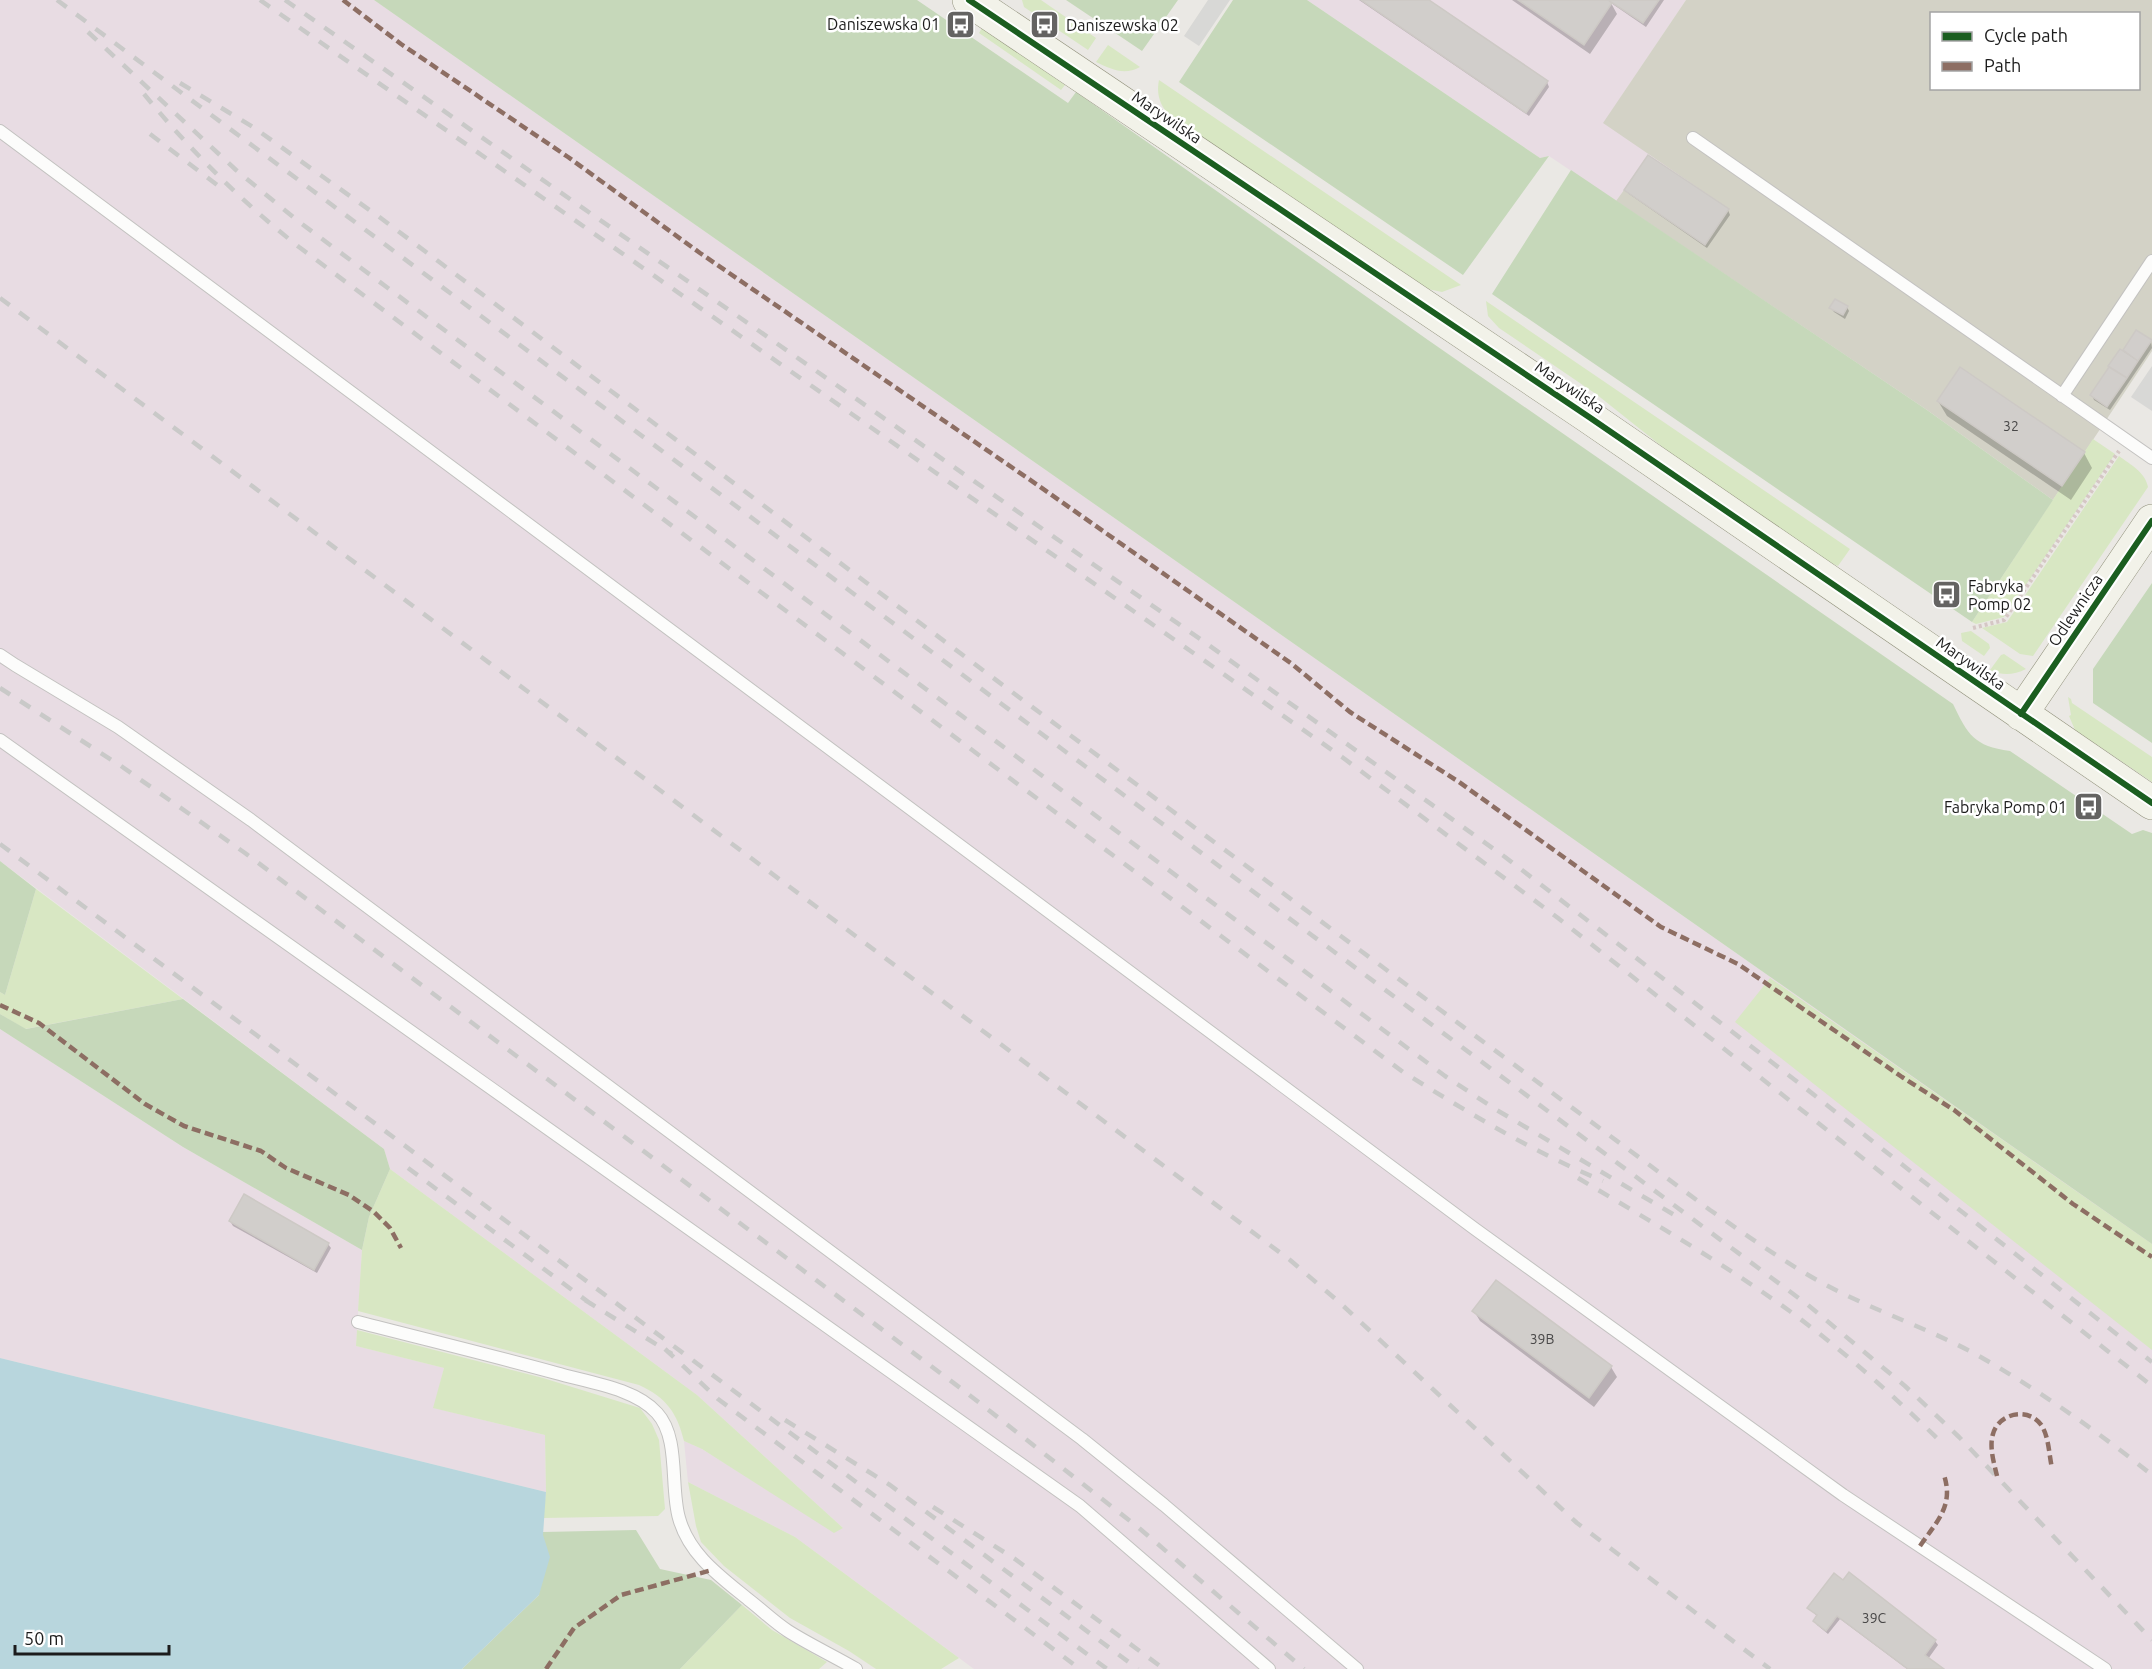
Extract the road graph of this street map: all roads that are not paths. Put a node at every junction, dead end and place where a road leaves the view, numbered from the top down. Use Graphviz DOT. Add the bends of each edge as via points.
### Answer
graph roads {
  1 [pos="969,0"];
  2 [pos="0,131"];
  3 [pos="1693,138"];
  4 [pos="2152,261"];
  5 [pos="2062,396"];
  6 [pos="2152,458"];
  7 [pos="2152,521"];
  8 [pos="0,655"];
  9 [pos="2021,714"];
  10 [pos="0,740"];
  11 [pos="2152,803"];
  12 [pos="358,1322"];
  13 [pos="856,1669"];
  14 [pos="1269,1669"];
  15 [pos="1357,1669"];
  16 [pos="2105,1669"];
  1 -- 9 [label="main road, Marywilska" via="1580,410"];
  2 -- 16 [label="lane" via="1475,1229 1843,1495"];
  3 -- 5 [label="lane"];
  4 -- 5 [label="lane"];
  5 -- 6 [label="lane"];
  7 -- 9 [label="main road, Odlewnicza"];
  8 -- 15 [label="lane" via="118,727 251,820 1082,1439"];
  9 -- 11 [label="main road, Marywilska"];
  10 -- 14 [label="lane" via="1080,1506"];
  12 -- 13 [label="lane" via="615,1389 647,1404 665,1424 679,1519 695,1551 712,1570 786,1630"];
}
